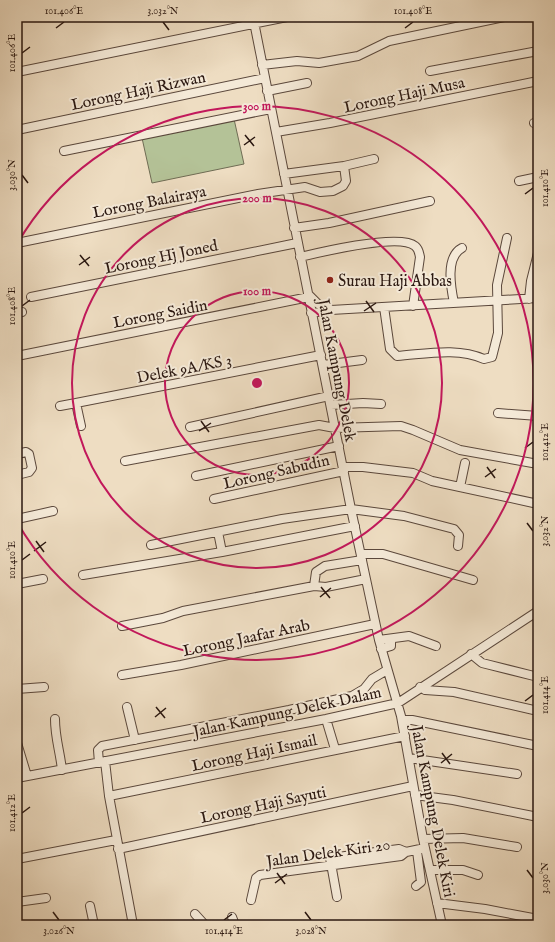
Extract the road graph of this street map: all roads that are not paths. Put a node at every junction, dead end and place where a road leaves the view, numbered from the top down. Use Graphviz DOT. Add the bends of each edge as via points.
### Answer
graph roads {
  1 [pos="287,17"];
  2 [pos="504,17"];
  3 [pos="253,20"];
  4 [pos="538,51"];
  5 [pos="262,65"];
  6 [pos="430,70"];
  7 [pos="17,72"];
  8 [pos="265,78"];
  9 [pos="538,80"];
  10 [pos="307,83"];
  11 [pos="267,91"];
  12 [pos="271,109"];
  13 [pos="17,130"];
  14 [pos="276,132"];
  15 [pos="64,151"];
  16 [pos="374,159"];
  17 [pos="344,166"];
  18 [pos="284,174"];
  19 [pos="538,177"];
  20 [pos="519,181"];
  21 [pos="287,190"];
  22 [pos="430,201"];
  23 [pos="294,228"];
  24 [pos="507,238"];
  25 [pos="17,243"];
  26 [pos="297,243"];
  27 [pos="462,248"];
  28 [pos="538,253"];
  29 [pos="300,257"];
  30 [pos="308,295"];
  31 [pos="31,297"];
  32 [pos="538,298"];
  33 [pos="529,300"];
  34 [pos="496,302"];
  35 [pos="454,303"];
  36 [pos="413,306"];
  37 [pos="384,307"];
  38 [pos="331,310"];
  39 [pos="311,312"];
  40 [pos="320,355"];
  41 [pos="17,356"];
  42 [pos="362,360"];
  43 [pos="323,365"];
  44 [pos="329,396"];
  45 [pos="76,403"];
  46 [pos="380,404"];
  47 [pos="331,405"];
  48 [pos="60,406"];
  49 [pos="498,413"];
  50 [pos="538,416"];
  51 [pos="81,426"];
  52 [pos="190,427"];
  53 [pos="336,428"];
  54 [pos="339,446"];
  55 [pos="17,454"];
  56 [pos="125,461"];
  57 [pos="465,463"];
  58 [pos="538,464"];
  59 [pos="344,469"];
  60 [pos="17,475"];
  61 [pos="196,476"];
  62 [pos="460,487"];
  63 [pos="214,500"];
  64 [pos="538,504"];
  65 [pos="351,509"];
  66 [pos="53,511"];
  67 [pos="17,518"];
  68 [pos="355,526"];
  69 [pos="218,532"];
  70 [pos="151,545"];
  71 [pos="458,546"];
  72 [pos="222,552"];
  73 [pos="361,557"];
  74 [pos="83,575"];
  75 [pos="43,579"];
  76 [pos="366,579"];
  77 [pos="473,580"];
  78 [pos="17,584"];
  79 [pos="314,586"];
  80 [pos="538,611"];
  81 [pos="375,624"];
  82 [pos="122,626"];
  83 [pos="391,639"];
  84 [pos="379,640"];
  85 [pos="436,646"];
  86 [pos="381,649"];
  87 [pos="471,654"];
  88 [pos="386,670"];
  89 [pos="122,675"];
  90 [pos="538,677"];
  91 [pos="44,687"];
  92 [pos="420,687"];
  93 [pos="17,689"];
  94 [pos="398,703"];
  95 [pos="127,707"];
  96 [pos="538,711"];
  97 [pos="55,719"];
  98 [pos="326,719"];
  99 [pos="402,720"];
  100 [pos="405,736"];
  101 [pos="135,740"];
  102 [pos="17,744"];
  103 [pos="538,746"];
  104 [pos="335,749"];
  105 [pos="409,758"];
  106 [pos="100,760"];
  107 [pos="26,770"];
  108 [pos="62,770"];
  109 [pos="517,774"];
  110 [pos="17,778"];
  111 [pos="413,786"];
  112 [pos="415,795"];
  113 [pos="109,796"];
  114 [pos="538,817"];
  115 [pos="423,839"];
  116 [pos="116,840"];
  117 [pos="517,847"];
  118 [pos="425,848"];
  119 [pos="118,849"];
  120 [pos="417,851"];
  121 [pos="17,859"];
  122 [pos="330,861"];
  123 [pos="430,870"];
  124 [pos="478,875"];
  125 [pos="416,886"];
  126 [pos="337,897"];
  127 [pos="46,898"];
  128 [pos="251,900"];
  129 [pos="17,902"];
  130 [pos="437,903"];
  131 [pos="90,906"];
  132 [pos="195,914"];
  133 [pos="232,916"];
  134 [pos="538,919"];
  135 [pos="94,925"];
  136 [pos="132,925"];
  137 [pos="205,925"];
  138 [pos="235,925"];
  139 [pos="442,925"];
  1 -- 3 [label="street"];
  2 -- 5 [label="street" via="389,41 358,56 319,63 297,61"];
  3 -- 5 [label="street, Jalan Kampung Delek"];
  3 -- 7 [label="street"];
  4 -- 6 [label="street"];
  5 -- 8 [label="street, Jalan Kampung Delek"];
  8 -- 11 [label="street, Jalan Kampung Delek"];
  8 -- 13 [label="street, Lorong Haji Rizwan"];
  9 -- 14 [label="street, Lorong Haji Musa"];
  10 -- 11 [label="street"];
  11 -- 12 [label="street, Jalan Kampung Delek"];
  12 -- 14 [label="street, Jalan Kampung Delek"];
  12 -- 15 [label="street"];
  14 -- 18 [label="street, Jalan Kampung Delek"];
  16 -- 17 [label="street"];
  17 -- 18 [label="street"];
  17 -- 21 [label="street, Lorong Balairaya" via="346,180 343,186 333,191 320,192 305,187"];
  18 -- 21 [label="street, Jalan Kampung Delek"];
  19 -- 20 [label="street"];
  21 -- 23 [label="street, Jalan Kampung Delek"];
  21 -- 25 [label="street, Lorong Balairaya"];
  22 -- 23 [label="street"];
  23 -- 26 [label="street, Jalan Kampung Delek"];
  24 -- 34 [label="street"];
  26 -- 29 [label="street, Jalan Kampung Delek"];
  26 -- 31 [label="street, Lorong Hj Joned"];
  27 -- 35 [label="street" via="452,259"];
  28 -- 33 [label="street"];
  29 -- 30 [label="street, Jalan Kampung Delek"];
  29 -- 36 [label="street" via="378,242 407,242 419,250 420,257"];
  30 -- 38 [label="street" via="318,304"];
  30 -- 39 [label="street, Jalan Kampung Delek"];
  30 -- 41 [label="street, Lorong Saidin"];
  32 -- 33 [label="street"];
  33 -- 34 [label="street"];
  34 -- 35 [label="street"];
  34 -- 37 [label="street" via="498,333 492,357 484,360 473,355 450,352 397,356 390,349"];
  35 -- 36 [label="street"];
  36 -- 37 [label="street"];
  37 -- 38 [label="street"];
  38 -- 39 [label="street"];
  39 -- 40 [label="street, Jalan Kampung Delek"];
  40 -- 43 [label="street, Jalan Kampung Delek"];
  40 -- 45 [label="street, Delek 9A/KS 3"];
  42 -- 43 [label="street"];
  43 -- 44 [label="street, Jalan Kampung Delek"];
  44 -- 47 [label="street, Jalan Kampung Delek"];
  44 -- 52 [label="street"];
  45 -- 48 [label="street, Delek 9A/KS 3"];
  45 -- 51 [label="street"];
  46 -- 47 [label="street"];
  47 -- 53 [label="street, Jalan Kampung Delek"];
  49 -- 50 [label="street"];
  53 -- 54 [label="street, Jalan Kampung Delek"];
  53 -- 56 [label="street" via="319,425 297,428"];
  53 -- 58 [label="street" via="401,426 460,450"];
  54 -- 59 [label="street, Jalan Kampung Delek"];
  54 -- 61 [label="street"];
  55 -- 60 [label="street" via="29,454 32,468 29,472"];
  57 -- 62 [label="street"];
  59 -- 62 [label="street, Lorong Sabudin" via="363,467 413,474"];
  59 -- 63 [label="street, Lorong Sabudin"];
  59 -- 65 [label="street, Jalan Kampung Delek"];
  62 -- 64 [label="street, Lorong Sabudin"];
  65 -- 68 [label="street, Jalan Kampung Delek"];
  65 -- 69 [label="street"];
  65 -- 71 [label="street" via="404,516 454,529 459,535"];
  66 -- 67 [label="street"];
  68 -- 72 [label="street"];
  68 -- 73 [label="street, Jalan Kampung Delek"];
  69 -- 70 [label="street"];
  69 -- 72 [label="street"];
  72 -- 74 [label="street"];
  73 -- 76 [label="street, Jalan Kampung Delek"];
  73 -- 77 [label="street" via="383,554"];
  73 -- 79 [label="street" via="325,566 316,572"];
  75 -- 78 [label="street"];
  76 -- 79 [label="street" via="326,587"];
  76 -- 81 [label="street, Jalan Kampung Delek"];
  79 -- 82 [label="street" via="182,611 163,618"];
  80 -- 87 [label="street, Jalan Kampung Delek Dalam"];
  81 -- 84 [label="street, Jalan Kampung Delek"];
  81 -- 89 [label="street, Lorong Jaafar Arab"];
  83 -- 84 [label="street"];
  83 -- 85 [label="street" via="409,636"];
  83 -- 86 [label="street" via="391,646"];
  84 -- 86 [label="street, Jalan Kampung Delek"];
  86 -- 88 [label="street, Jalan Kampung Delek"];
  87 -- 90 [label="street" via="482,663"];
  87 -- 92 [label="street, Jalan Kampung Delek Dalam"];
  88 -- 94 [label="street, Jalan Kampung Delek"];
  88 -- 101 [label="street" via="372,678 364,689 352,696"];
  91 -- 93 [label="street"];
  92 -- 94 [label="street, Jalan Kampung Delek Dalam"];
  92 -- 96 [label="street"];
  94 -- 98 [label="street, Jalan Kampung Delek Dalam"];
  94 -- 99 [label="street, Jalan Kampung Delek Kiri"];
  95 -- 101 [label="street"];
  97 -- 108 [label="street" via="55,739"];
  98 -- 104 [label="street"];
  98 -- 106 [label="street, Jalan Kampung Delek Dalam"];
  99 -- 100 [label="street, Jalan Kampung Delek Kiri"];
  99 -- 103 [label="street"];
  100 -- 104 [label="street, Lorong Haji Ismail"];
  100 -- 105 [label="street, Jalan Kampung Delek Kiri"];
  101 -- 106 [label="street" via="99,748"];
  102 -- 107 [label="street"];
  104 -- 113 [label="street, Lorong Haji Ismail"];
  105 -- 109 [label="street"];
  105 -- 111 [label="street, Jalan Kampung Delek Kiri"];
  106 -- 108 [label="street, Jalan Kampung Delek Dalam"];
  106 -- 113 [label="street"];
  107 -- 108 [label="street, Jalan Kampung Delek Dalam"];
  107 -- 110 [label="street, Jalan Kampung Delek Dalam"];
  111 -- 112 [label="street, Jalan Kampung Delek Kiri"];
  111 -- 119 [label="street, Lorong Haji Sayuti"];
  112 -- 114 [label="street"];
  112 -- 115 [label="street, Jalan Kampung Delek Kiri"];
  113 -- 116 [label="street"];
  115 -- 117 [label="street" via="463,838"];
  115 -- 118 [label="street, Jalan Kampung Delek Kiri"];
  116 -- 119 [label="street"];
  116 -- 121 [label="street"];
  118 -- 120 [label="street, Jalan Delek Kiri 20"];
  118 -- 123 [label="street, Jalan Kampung Delek Kiri"];
  119 -- 136 [label="street"];
  120 -- 122 [label="street, Jalan Delek Kiri 20" via="402,851 401,856"];
  120 -- 125 [label="street" via="421,882"];
  122 -- 126 [label="street"];
  122 -- 128 [label="street, Jalan Delek Kiri 20" via="260,876 256,878"];
  123 -- 124 [label="street" via="463,870"];
  123 -- 130 [label="street, Jalan Kampung Delek Kiri"];
  127 -- 129 [label="street"];
  130 -- 134 [label="street"];
  130 -- 139 [label="street, Jalan Kampung Delek Kiri"];
  131 -- 135 [label="street"];
  132 -- 137 [label="street"];
  133 -- 138 [label="street"];
}
